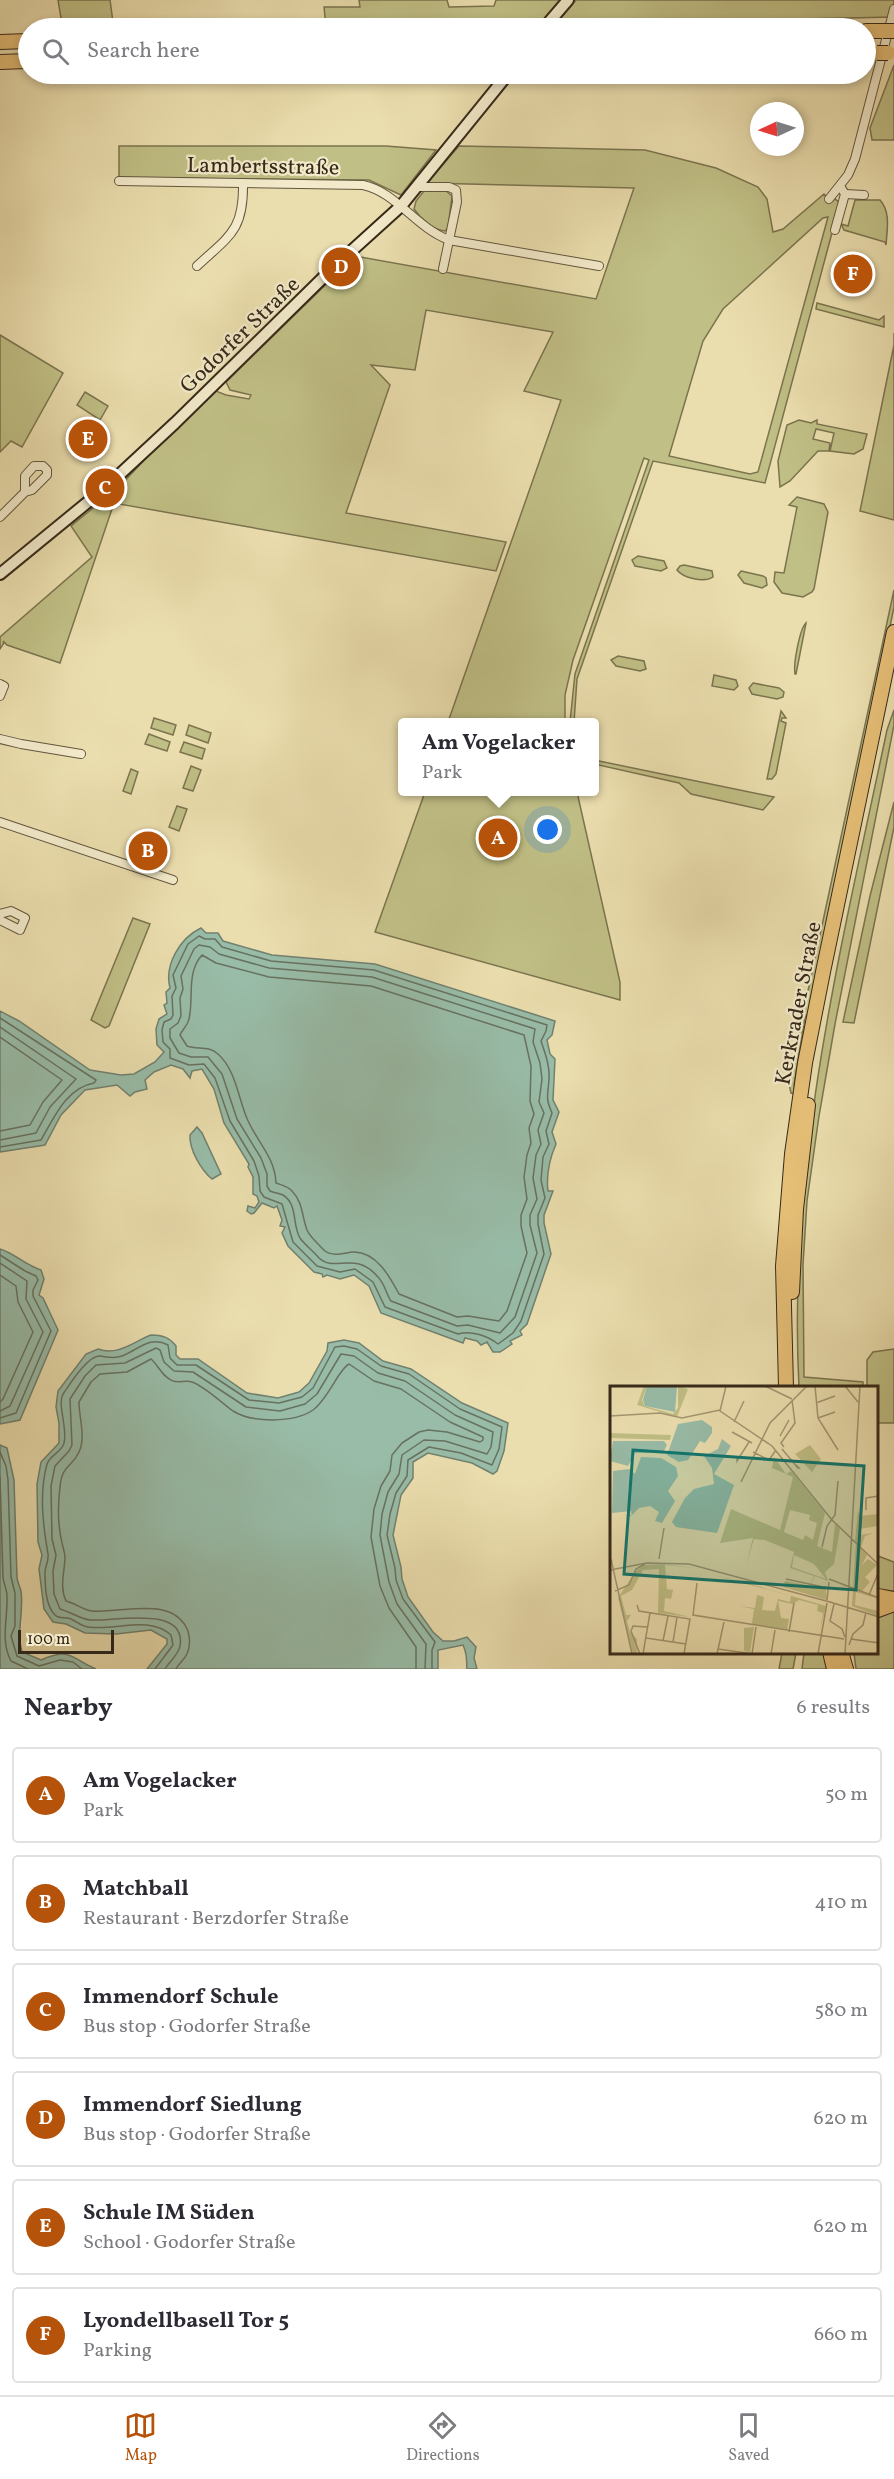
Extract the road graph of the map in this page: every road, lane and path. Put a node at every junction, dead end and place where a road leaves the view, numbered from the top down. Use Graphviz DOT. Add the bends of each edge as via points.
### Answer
graph roads {
  1 [pos="568,0"];
  2 [pos="894,9"];
  3 [pos="553,18"];
  4 [pos="18,41"];
  5 [pos="0,42"];
  6 [pos="0,62"];
  7 [pos="18,62"];
  8 [pos="876,78"];
  9 [pos="500,84"];
  10 [pos="874,84"];
  11 [pos="119,181"];
  12 [pos="243,183"];
  13 [pos="840,186"];
  14 [pos="416,187"];
  15 [pos="845,194"];
  16 [pos="864,195"];
  17 [pos="829,199"];
  18 [pos="400,206"];
  19 [pos="835,230"];
  20 [pos="449,240"];
  21 [pos="197,266"];
  22 [pos="599,266"];
  23 [pos="443,269"];
  24 [pos="25,492"];
  25 [pos="0,517"];
  26 [pos="0,574"];
  27 [pos="894,632"];
  28 [pos="894,672"];
  29 [pos="2,685"];
  30 [pos="0,696"];
  31 [pos="0,739"];
  32 [pos="81,754"];
  33 [pos="0,822"];
  34 [pos="173,880"];
  35 [pos="0,914"];
  36 [pos="0,920"];
  37 [pos="786,1386"];
  38 [pos="795,1386"];
  39 [pos="879,1596"];
  40 [pos="894,1599"];
  41 [pos="894,1604"];
  42 [pos="879,1610"];
  43 [pos="830,1654"];
  44 [pos="841,1654"];
  45 [pos="850,1654"];
  46 [pos="834,1669"];
  47 [pos="846,1669"];
  48 [pos="851,1669"];
  1 -- 3 [label="street"];
  2 -- 8 [label="street"];
  4 -- 5 [label="highway"];
  6 -- 7 [label="highway"];
  9 -- 14 [label="street, Godorfer Straße"];
  10 -- 13 [label="street" via="855,159"];
  11 -- 12 [label="street, Lambertsstraße"];
  12 -- 18 [label="street, Lambertsstraße" via="363,184 388,195"];
  12 -- 21 [label="street" via="243,209 238,225"];
  13 -- 15 [label="street"];
  13 -- 17 [label="street"];
  14 -- 18 [label="street, Godorfer Straße"];
  14 -- 20 [label="street" via="456,190"];
  15 -- 16 [label="street"];
  15 -- 19 [label="street"];
  18 -- 20 [label="street, Lambertsstraße" via="433,234"];
  18 -- 26 [label="street, Godorfer Straße" via="140,455"];
  20 -- 22 [label="street, Lambertsstraße"];
  20 -- 23 [label="street"];
  24 -- 25 [label="street"];
  27 -- 37 [label="highway, Kerkrader Straße" via="818,995 792,1154 783,1266"];
  28 -- 38 [label="highway, Kerkrader Straße" via="812,1074 794,1232"];
  29 -- 30 [label="street"];
  31 -- 32 [label="street"];
  33 -- 34 [label="street"];
  35 -- 36 [label="street" via="11,911 25,918 20,930"];
  39 -- 40 [label="highway"];
  41 -- 42 [label="highway"];
  43 -- 46 [label="highway"];
  44 -- 47 [label="highway"];
  45 -- 48 [label="highway"];
}
